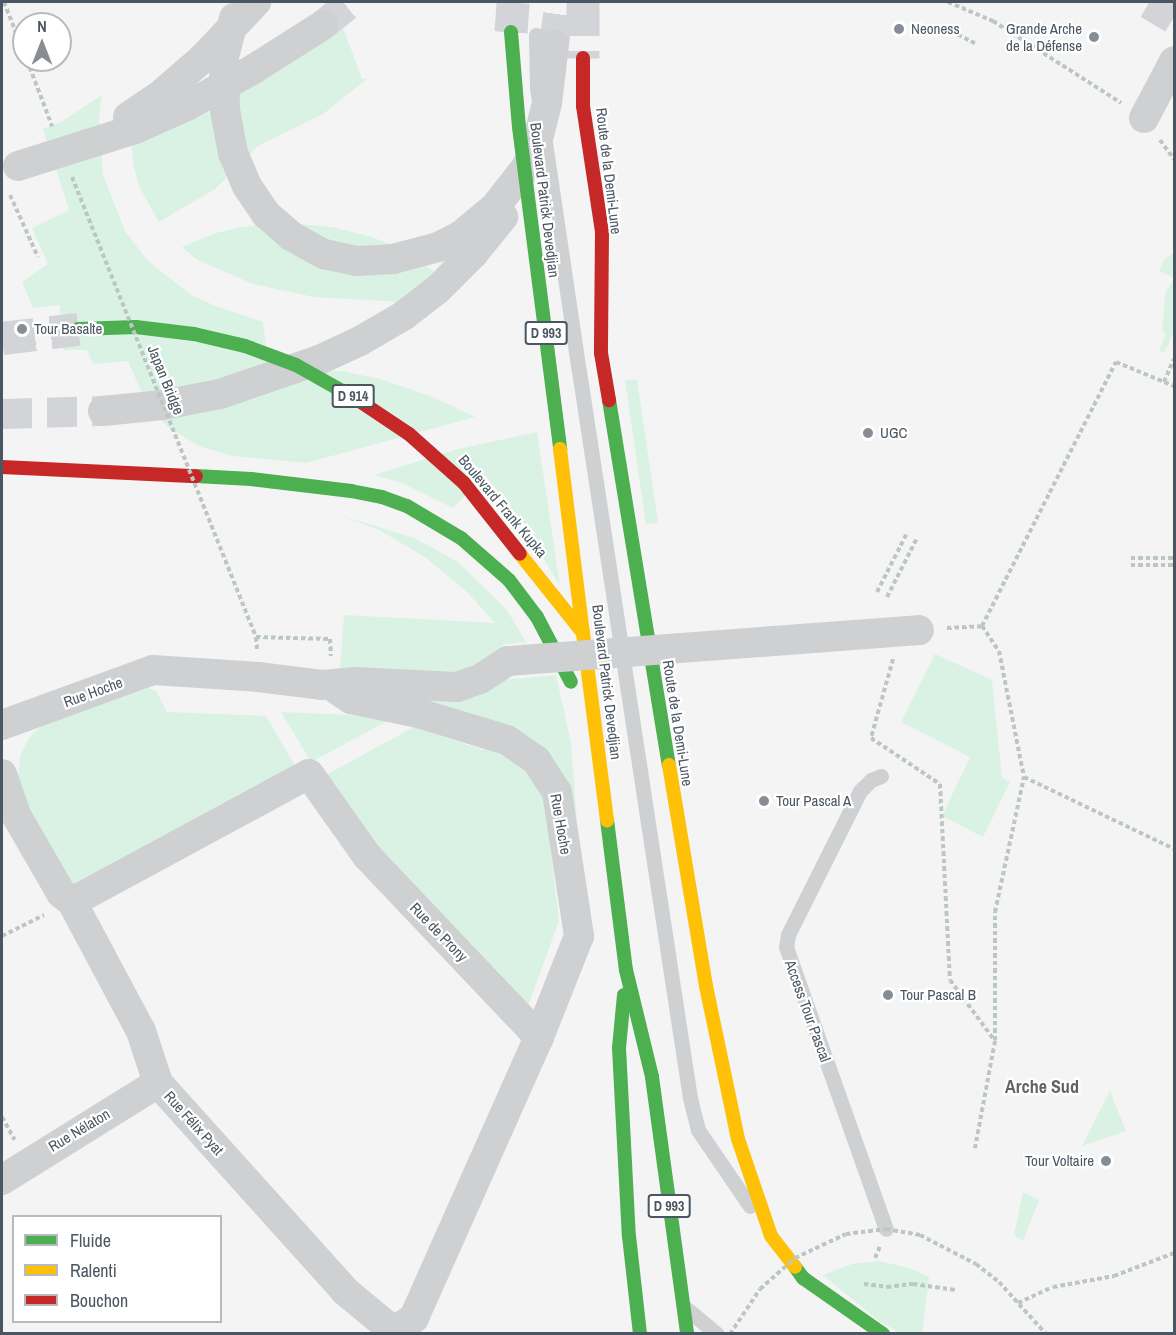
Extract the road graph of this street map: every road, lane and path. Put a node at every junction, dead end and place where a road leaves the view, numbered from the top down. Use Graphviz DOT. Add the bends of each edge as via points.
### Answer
graph roads {
  1 [pos="4,2"];
  2 [pos="240,2"];
  3 [pos="256,2"];
  4 [pos="948,2"];
  5 [pos="12,22"];
  6 [pos="323,25"];
  7 [pos="951,31"];
  8 [pos="512,32"];
  9 [pos="545,40"];
  10 [pos="976,44"];
  11 [pos="583,58"];
  12 [pos="1174,61"];
  13 [pos="32,72"];
  14 [pos="1144,118"];
  15 [pos="54,132"];
  16 [pos="72,176"];
  17 [pos="10,178"];
  18 [pos="495,218"];
  19 [pos="38,257"];
  20 [pos="78,329"];
  21 [pos="1174,359"];
  22 [pos="1164,382"];
  23 [pos="1174,386"];
  24 [pos="103,411"];
  25 [pos="2,467"];
  26 [pos="907,533"];
  27 [pos="917,538"];
  28 [pos="1131,558"];
  29 [pos="1174,558"];
  30 [pos="1131,565"];
  31 [pos="1174,565"];
  32 [pos="877,592"];
  33 [pos="887,597"];
  34 [pos="982,626"];
  35 [pos="919,630"];
  36 [pos="583,633"];
  37 [pos="330,639"];
  38 [pos="706,644"];
  39 [pos="649,648"];
  40 [pos="895,652"];
  41 [pos="329,684"];
  42 [pos="2,725"];
  43 [pos="602,773"];
  44 [pos="2,774"];
  45 [pos="881,776"];
  46 [pos="1024,777"];
  47 [pos="1174,849"];
  48 [pos="72,902"];
  49 [pos="2,936"];
  50 [pos="626,970"];
  51 [pos="539,1037"];
  52 [pos="995,1041"];
  53 [pos="158,1083"];
  54 [pos="975,1148"];
  55 [pos="2,1180"];
  56 [pos="886,1229"];
  57 [pos="771,1236"];
  58 [pos="1174,1253"];
  59 [pos="856,1282"];
  60 [pos="956,1290"];
  61 [pos="1018,1303"];
  62 [pos="682,1305"];
  63 [pos="394,1332"];
  64 [pos="640,1334"];
  65 [pos="687,1334"];
  66 [pos="717,1334"];
  67 [pos="730,1334"];
  68 [pos="883,1334"];
  69 [pos="1046,1334"];
  1 -- 5 [label="path"];
  2 -- 18 [label="street" via="224,57 225,110 233,153 266,214 291,236 324,254 373,261 438,247"];
  3 -- 17 [label="street, bridge" via="202,59 159,96 126,118"];
  4 -- 14 [label="path" via="993,21"];
  6 -- 17 [label="street, bridge" via="188,106"];
  7 -- 10 [label="path"];
  8 -- 36 [label="main road, Boulevard Patrick Devedjian / D 993, bridge" via="519,127"];
  9 -- 18 [label="street" via="547,103 537,143 516,197"];
  9 -- 57 [label="lane, bridge" via="537,88 690,1098 698,1130"];
  11 -- 39 [label="main road, Route de la Demi-Lune" via="583,106 602,231 601,353"];
  12 -- 14 [label="street"];
  13 -- 15 [label="path"];
  16 -- 37 [label="path, Japan Bridge, bridge" via="256,637"];
  17 -- 19 [label="path"];
  18 -- 24 [label="street" via="438,289 403,316 360,341 319,360 220,394"];
  20 -- 36 [label="main road, Boulevard Frank Kupka / D 914, bridge" via="136,327 194,334 245,346 331,382 409,434 464,483"];
  21 -- 22 [label="path"];
  22 -- 23 [label="path"];
  22 -- 34 [label="path" via="1116,362"];
  25 -- 43 [label="main road" via="262,480 351,491 407,506 489,560 537,617 571,684"];
  26 -- 32 [label="path"];
  27 -- 33 [label="path"];
  28 -- 29 [label="path"];
  30 -- 31 [label="path"];
  34 -- 35 [label="path"];
  34 -- 46 [label="path" via="999,651"];
  35 -- 41 [label="street, Rue Hoche, bridge" via="508,661 480,679 457,687"];
  36 -- 43 [label="main road, Boulevard Patrick Devedjian / D 993"];
  38 -- 39 [label="lane"];
  39 -- 57 [label="main road, Route de la Demi-Lune" via="708,997 738,1139"];
  40 -- 52 [label="path" via="871,738 940,784 950,980"];
  41 -- 42 [label="street, Rue Hoche" via="153,670"];
  41 -- 51 [label="street, Rue Hoche" via="351,699 418,712 507,740 536,760 557,792 579,936"];
  43 -- 50 [label="main road, Boulevard Patrick Devedjian / D 993"];
  44 -- 48 [label="street, Rue Félix Pyat" via="16,815 60,893"];
  45 -- 56 [label="lane, Access Tour Pascal" via="860,791 788,935 786,947"];
  46 -- 47 [label="path"];
  46 -- 52 [label="path" via="995,912"];
  48 -- 49 [label="path"];
  48 -- 51 [label="street, Rue de Prony" via="309,774 367,856"];
  48 -- 53 [label="street, Rue Félix Pyat" via="141,1031"];
  50 -- 62 [label="main road, Boulevard Patrick Devedjian / D 993" via="652,1077"];
  50 -- 64 [label="main road" via="619,1048 629,1236"];
  51 -- 63 [label="street" via="414,1318"];
  52 -- 54 [label="path"];
  53 -- 55 [label="street, Rue Nélaton"];
  53 -- 63 [label="street, Rue Félix Pyat" via="345,1291"];
  56 -- 61 [label="path, bridge" via="920,1235 976,1264"];
  56 -- 67 [label="path, bridge" via="846,1234 795,1258 760,1289"];
  57 -- 68 [label="main road, Route de la Demi-Lune" via="803,1278"];
  58 -- 61 [label="path" via="1114,1276 1053,1287"];
  59 -- 60 [label="path"];
  61 -- 69 [label="path, bridge"];
  62 -- 65 [label="main road, Boulevard Patrick Devedjian / D 993"];
  62 -- 66 [label="lane"];
}
